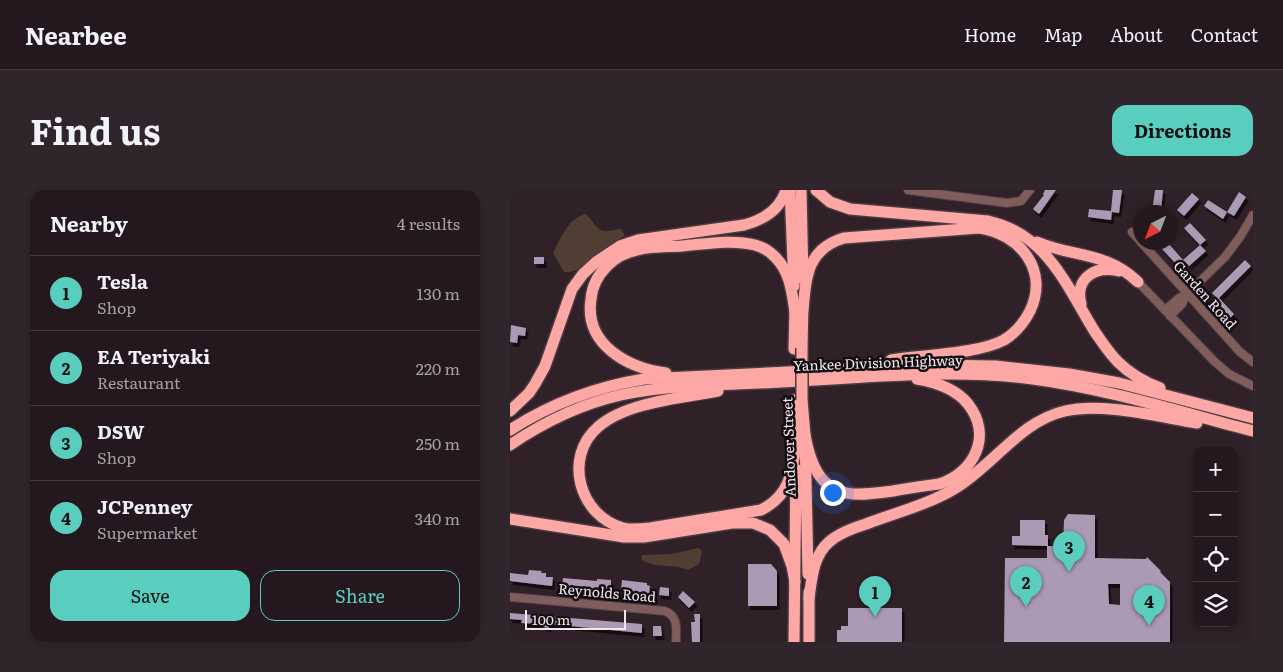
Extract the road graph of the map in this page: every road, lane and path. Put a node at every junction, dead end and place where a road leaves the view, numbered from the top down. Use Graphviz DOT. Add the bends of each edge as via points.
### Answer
graph roads {
  1 [pos="786,190"];
  2 [pos="790,190"];
  3 [pos="801,190"];
  4 [pos="816,190"];
  5 [pos="908,190"];
  6 [pos="1030,190"];
  7 [pos="1253,215"];
  8 [pos="1031,240"];
  9 [pos="1148,250"];
  10 [pos="1138,282"];
  11 [pos="1187,294"];
  12 [pos="799,311"];
  13 [pos="1083,313"];
  14 [pos="1168,313"];
  15 [pos="1253,362"];
  16 [pos="838,369"];
  17 [pos="704,376"];
  18 [pos="878,377"];
  19 [pos="757,384"];
  20 [pos="1253,386"];
  21 [pos="798,400"];
  22 [pos="510,411"];
  23 [pos="1230,412"];
  24 [pos="1253,418"];
  25 [pos="510,430"];
  26 [pos="1253,432"];
  27 [pos="805,435"];
  28 [pos="510,445"];
  29 [pos="796,446"];
  30 [pos="510,519"];
  31 [pos="794,582"];
  32 [pos="510,596"];
  33 [pos="809,598"];
  34 [pos="676,642"];
  35 [pos="794,642"];
  36 [pos="809,642"];
  1 -- 22 [label="highway" via="775,209 760,220 638,240 620,246 596,262 572,289 538,379"];
  2 -- 12 [label="highway, Andover Street"];
  3 -- 12 [label="highway, Andover Street"];
  4 -- 8 [label="highway" via="830,202 850,209 988,221 1008,226"];
  5 -- 6 [label="street" via="1007,204 1021,201"];
  7 -- 11 [label="street" via="1225,257"];
  8 -- 10 [label="highway" via="1112,263"];
  8 -- 13 [label="highway" via="1052,261"];
  9 -- 11 [label="street, Garden Road"];
  10 -- 13 [label="highway" via="1108,268 1095,272 1080,286"];
  10 -- 14 [label="street"];
  11 -- 14 [label="street" via="1179,298"];
  11 -- 15 [label="street, Garden Road"];
  12 -- 16 [label="highway" via="810,264 827,245 844,238 979,228 1008,237 1027,256 1034,273 1035,296 1026,318 1004,340 972,350"];
  12 -- 17 [label="highway" via="784,269 773,255 756,245 735,242 645,248 621,256 606,266 593,287 590,304 594,327 606,347 619,358 642,368"];
  12 -- 21 [label="highway, Andover Street, bridge"];
  13 -- 23 [label="highway" via="1111,355 1137,378"];
  14 -- 20 [label="street" via="1222,368"];
  16 -- 17 [label="highway, Yankee Division Highway"];
  16 -- 23 [label="highway, Yankee Division Highway" via="932,364 1028,368 1119,383"];
  17 -- 25 [label="highway, Yankee Division Highway" via="644,379 596,389 549,407"];
  18 -- 19 [label="highway, Yankee Division Highway"];
  18 -- 26 [label="highway, Yankee Division Highway" via="955,374 1031,379 1104,392"];
  18 -- 27 [label="highway" via="928,381 953,392 967,404 976,420 979,438 972,460 962,473 939,484 864,495 843,492 819,475"];
  19 -- 28 [label="highway, Yankee Division Highway" via="670,388 620,395 566,413"];
  19 -- 29 [label="highway" via="636,408 605,421 591,434 580,457 578,476 587,501 607,520 632,529 761,510 777,501 782,494 791,474"];
  21 -- 27 [label="highway, Andover Street"];
  21 -- 29 [label="highway, Andover Street"];
  23 -- 24 [label="highway, Yankee Division Highway"];
  26 -- 33 [label="highway" via="1107,409 1077,408 1058,412 1026,430 956,488 851,529 830,541 823,547 814,567"];
  27 -- 33 [label="highway, Andover Street"];
  29 -- 31 [label="highway, Andover Street"];
  30 -- 31 [label="highway" via="624,537 753,523 770,530 784,544"];
  31 -- 35 [label="highway, Andover Street"];
  32 -- 34 [label="street, Reynolds Road" via="665,611 676,622"];
  33 -- 36 [label="highway, Andover Street"];
}
